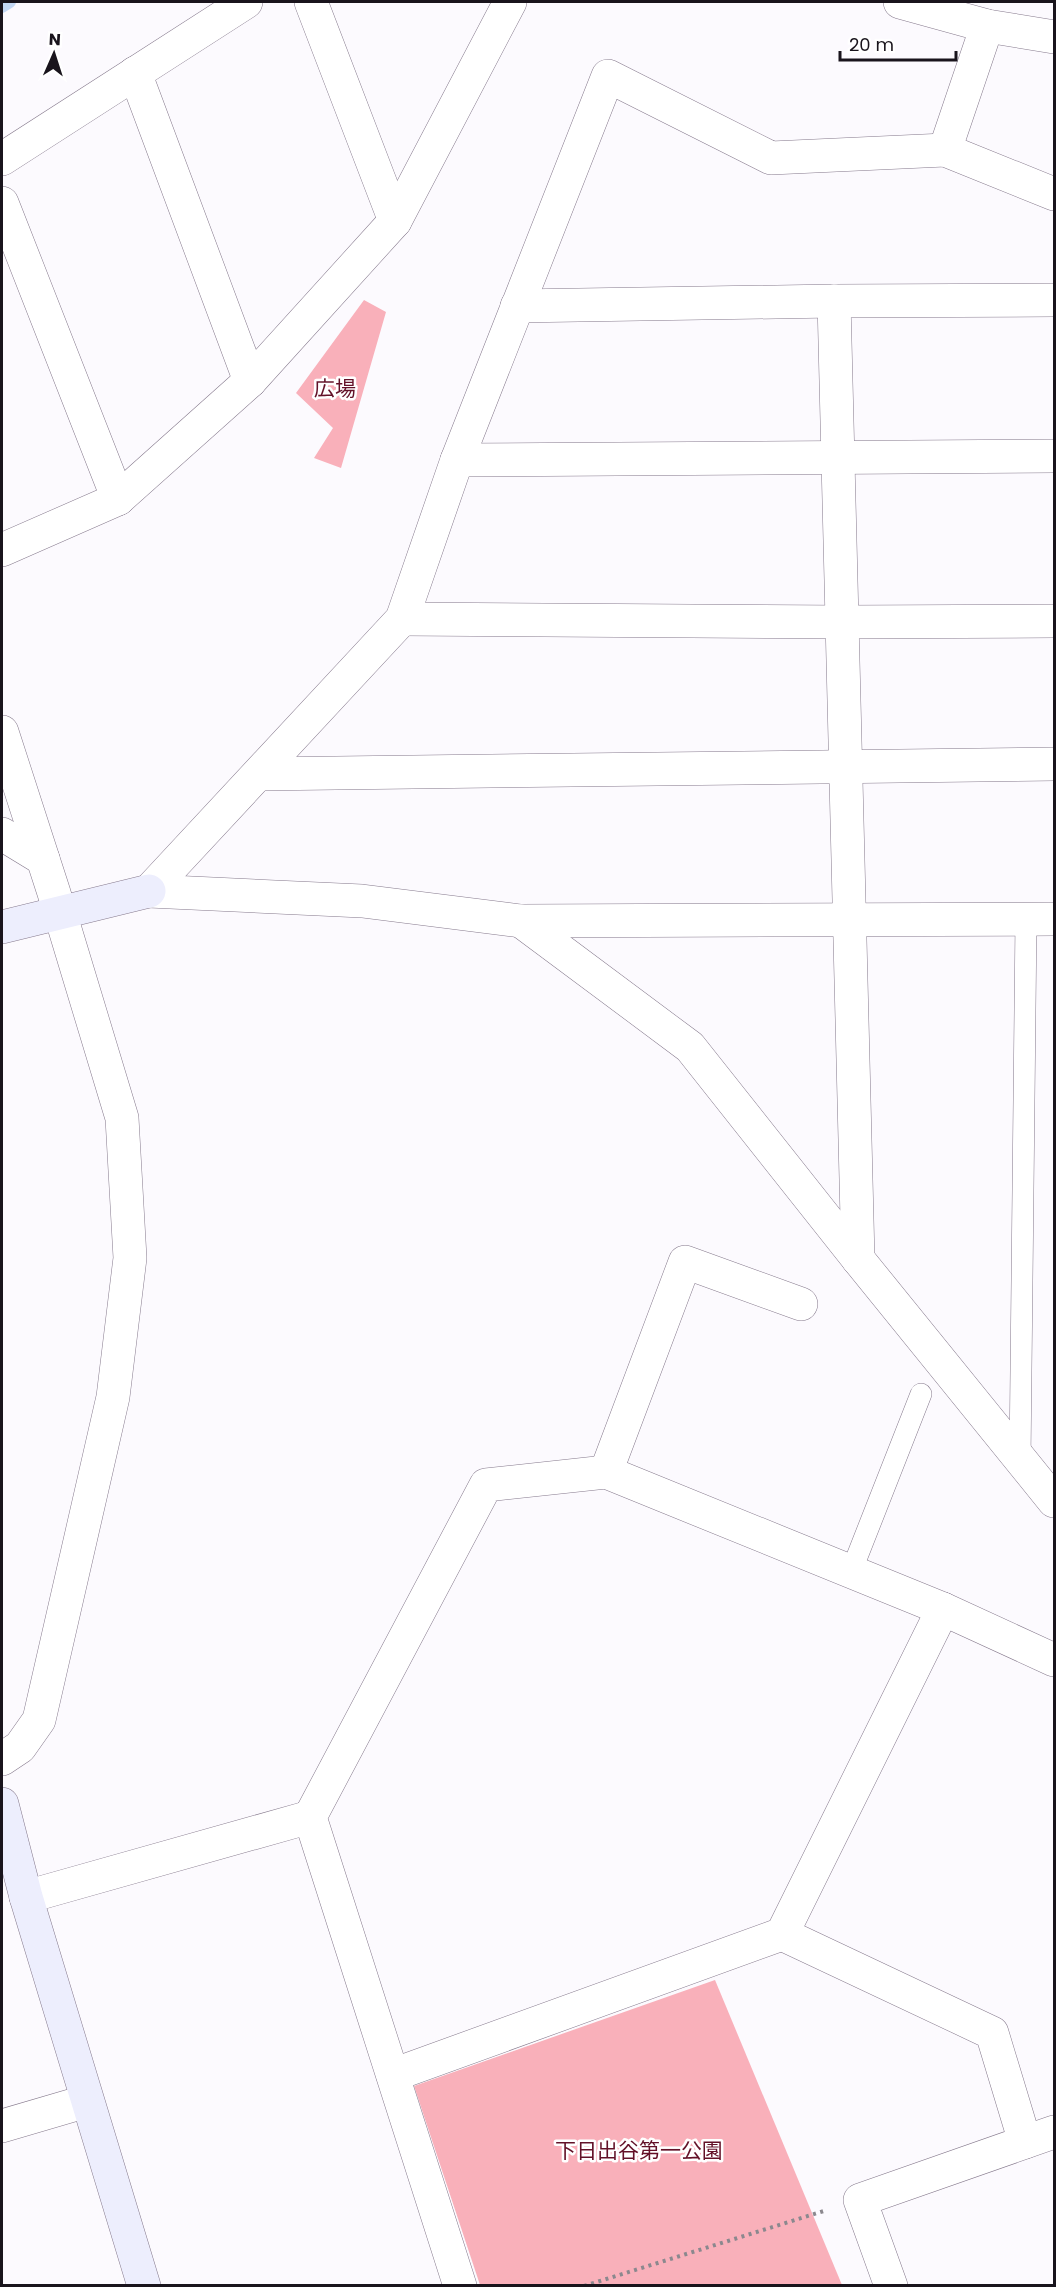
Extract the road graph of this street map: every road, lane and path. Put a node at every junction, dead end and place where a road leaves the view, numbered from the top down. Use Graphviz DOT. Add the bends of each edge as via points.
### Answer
graph roads {
  1 [pos="246,2"];
  2 [pos="311,2"];
  3 [pos="900,2"];
  4 [pos="506,4"];
  5 [pos="987,26"];
  6 [pos="1054,37"];
  7 [pos="135,73"];
  8 [pos="945,150"];
  9 [pos="2,159"];
  10 [pos="1054,194"];
  11 [pos="2,202"];
  12 [pos="395,221"];
  13 [pos="1054,300"];
  14 [pos="834,301"];
  15 [pos="517,306"];
  16 [pos="250,381"];
  17 [pos="1054,456"];
  18 [pos="838,457"];
  19 [pos="458,460"];
  20 [pos="118,499"];
  21 [pos="2,550"];
  22 [pos="402,619"];
  23 [pos="1054,621"];
  24 [pos="842,622"];
  25 [pos="2,732"];
  26 [pos="1054,764"];
  27 [pos="846,768"];
  28 [pos="260,774"];
  29 [pos="2,834"];
  30 [pos="43,859"];
  31 [pos="149,891"];
  32 [pos="60,913"];
  33 [pos="1040,920"];
  34 [pos="521,921"];
  35 [pos="849,921"];
  36 [pos="2,927"];
  37 [pos="858,1259"];
  38 [pos="801,1305"];
  39 [pos="921,1394"];
  40 [pos="1020,1461"];
  41 [pos="606,1472"];
  42 [pos="1054,1501"];
  43 [pos="851,1572"];
  44 [pos="943,1609"];
  45 [pos="1054,1660"];
  46 [pos="2,1759"];
  47 [pos="310,1817"];
  48 [pos="4,1825"];
  49 [pos="26,1897"];
  50 [pos="782,1934"];
  51 [pos="393,2075"];
  52 [pos="87,2101"];
  53 [pos="2,2126"];
  54 [pos="1040,2137"];
  55 [pos="860,2200"];
  56 [pos="144,2286"];
  57 [pos="460,2286"];
  58 [pos="584,2286"];
  59 [pos="891,2286"];
  1 -- 7 [label="street"];
  2 -- 12 [label="street"];
  3 -- 5 [label="street"];
  4 -- 12 [label="street"];
  5 -- 6 [label="street"];
  5 -- 8 [label="street"];
  7 -- 9 [label="street"];
  7 -- 16 [label="street"];
  8 -- 10 [label="street"];
  8 -- 15 [label="street" via="771,158 608,76"];
  11 -- 20 [label="street"];
  12 -- 16 [label="street"];
  13 -- 14 [label="street"];
  14 -- 15 [label="street"];
  14 -- 18 [label="street"];
  15 -- 19 [label="street"];
  16 -- 20 [label="street"];
  17 -- 18 [label="street"];
  18 -- 19 [label="street"];
  18 -- 24 [label="street"];
  19 -- 22 [label="street"];
  20 -- 21 [label="street"];
  22 -- 24 [label="street"];
  22 -- 28 [label="street"];
  23 -- 24 [label="street"];
  24 -- 27 [label="street"];
  25 -- 30 [label="street"];
  26 -- 27 [label="street"];
  27 -- 28 [label="street"];
  27 -- 35 [label="street"];
  28 -- 31 [label="street"];
  29 -- 30 [label="street"];
  30 -- 32 [label="street"];
  31 -- 32 [label="street"];
  31 -- 34 [label="street" via="362,901"];
  32 -- 36 [label="street"];
  32 -- 46 [label="street" via="122,1118 130,1258 113,1397 39,1720 20,1748"];
  33 -- 35 [label="street"];
  33 -- 40 [label="lane"];
  34 -- 35 [label="street"];
  34 -- 37 [label="street" via="690,1047"];
  35 -- 37 [label="street"];
  37 -- 40 [label="street"];
  38 -- 41 [label="street" via="685,1262"];
  39 -- 43 [label="lane"];
  40 -- 42 [label="street"];
  41 -- 43 [label="street"];
  41 -- 47 [label="street" via="486,1485"];
  43 -- 44 [label="street"];
  44 -- 45 [label="street"];
  44 -- 50 [label="street"];
  47 -- 49 [label="street"];
  47 -- 51 [label="street"];
  48 -- 49 [label="street"];
  49 -- 52 [label="street"];
  50 -- 51 [label="street"];
  50 -- 54 [label="street" via="992,2033"];
  51 -- 57 [label="street"];
  52 -- 53 [label="street"];
  52 -- 56 [label="street"];
  54 -- 55 [label="street"];
  55 -- 58 [label="path"];
  55 -- 59 [label="street"];
}
